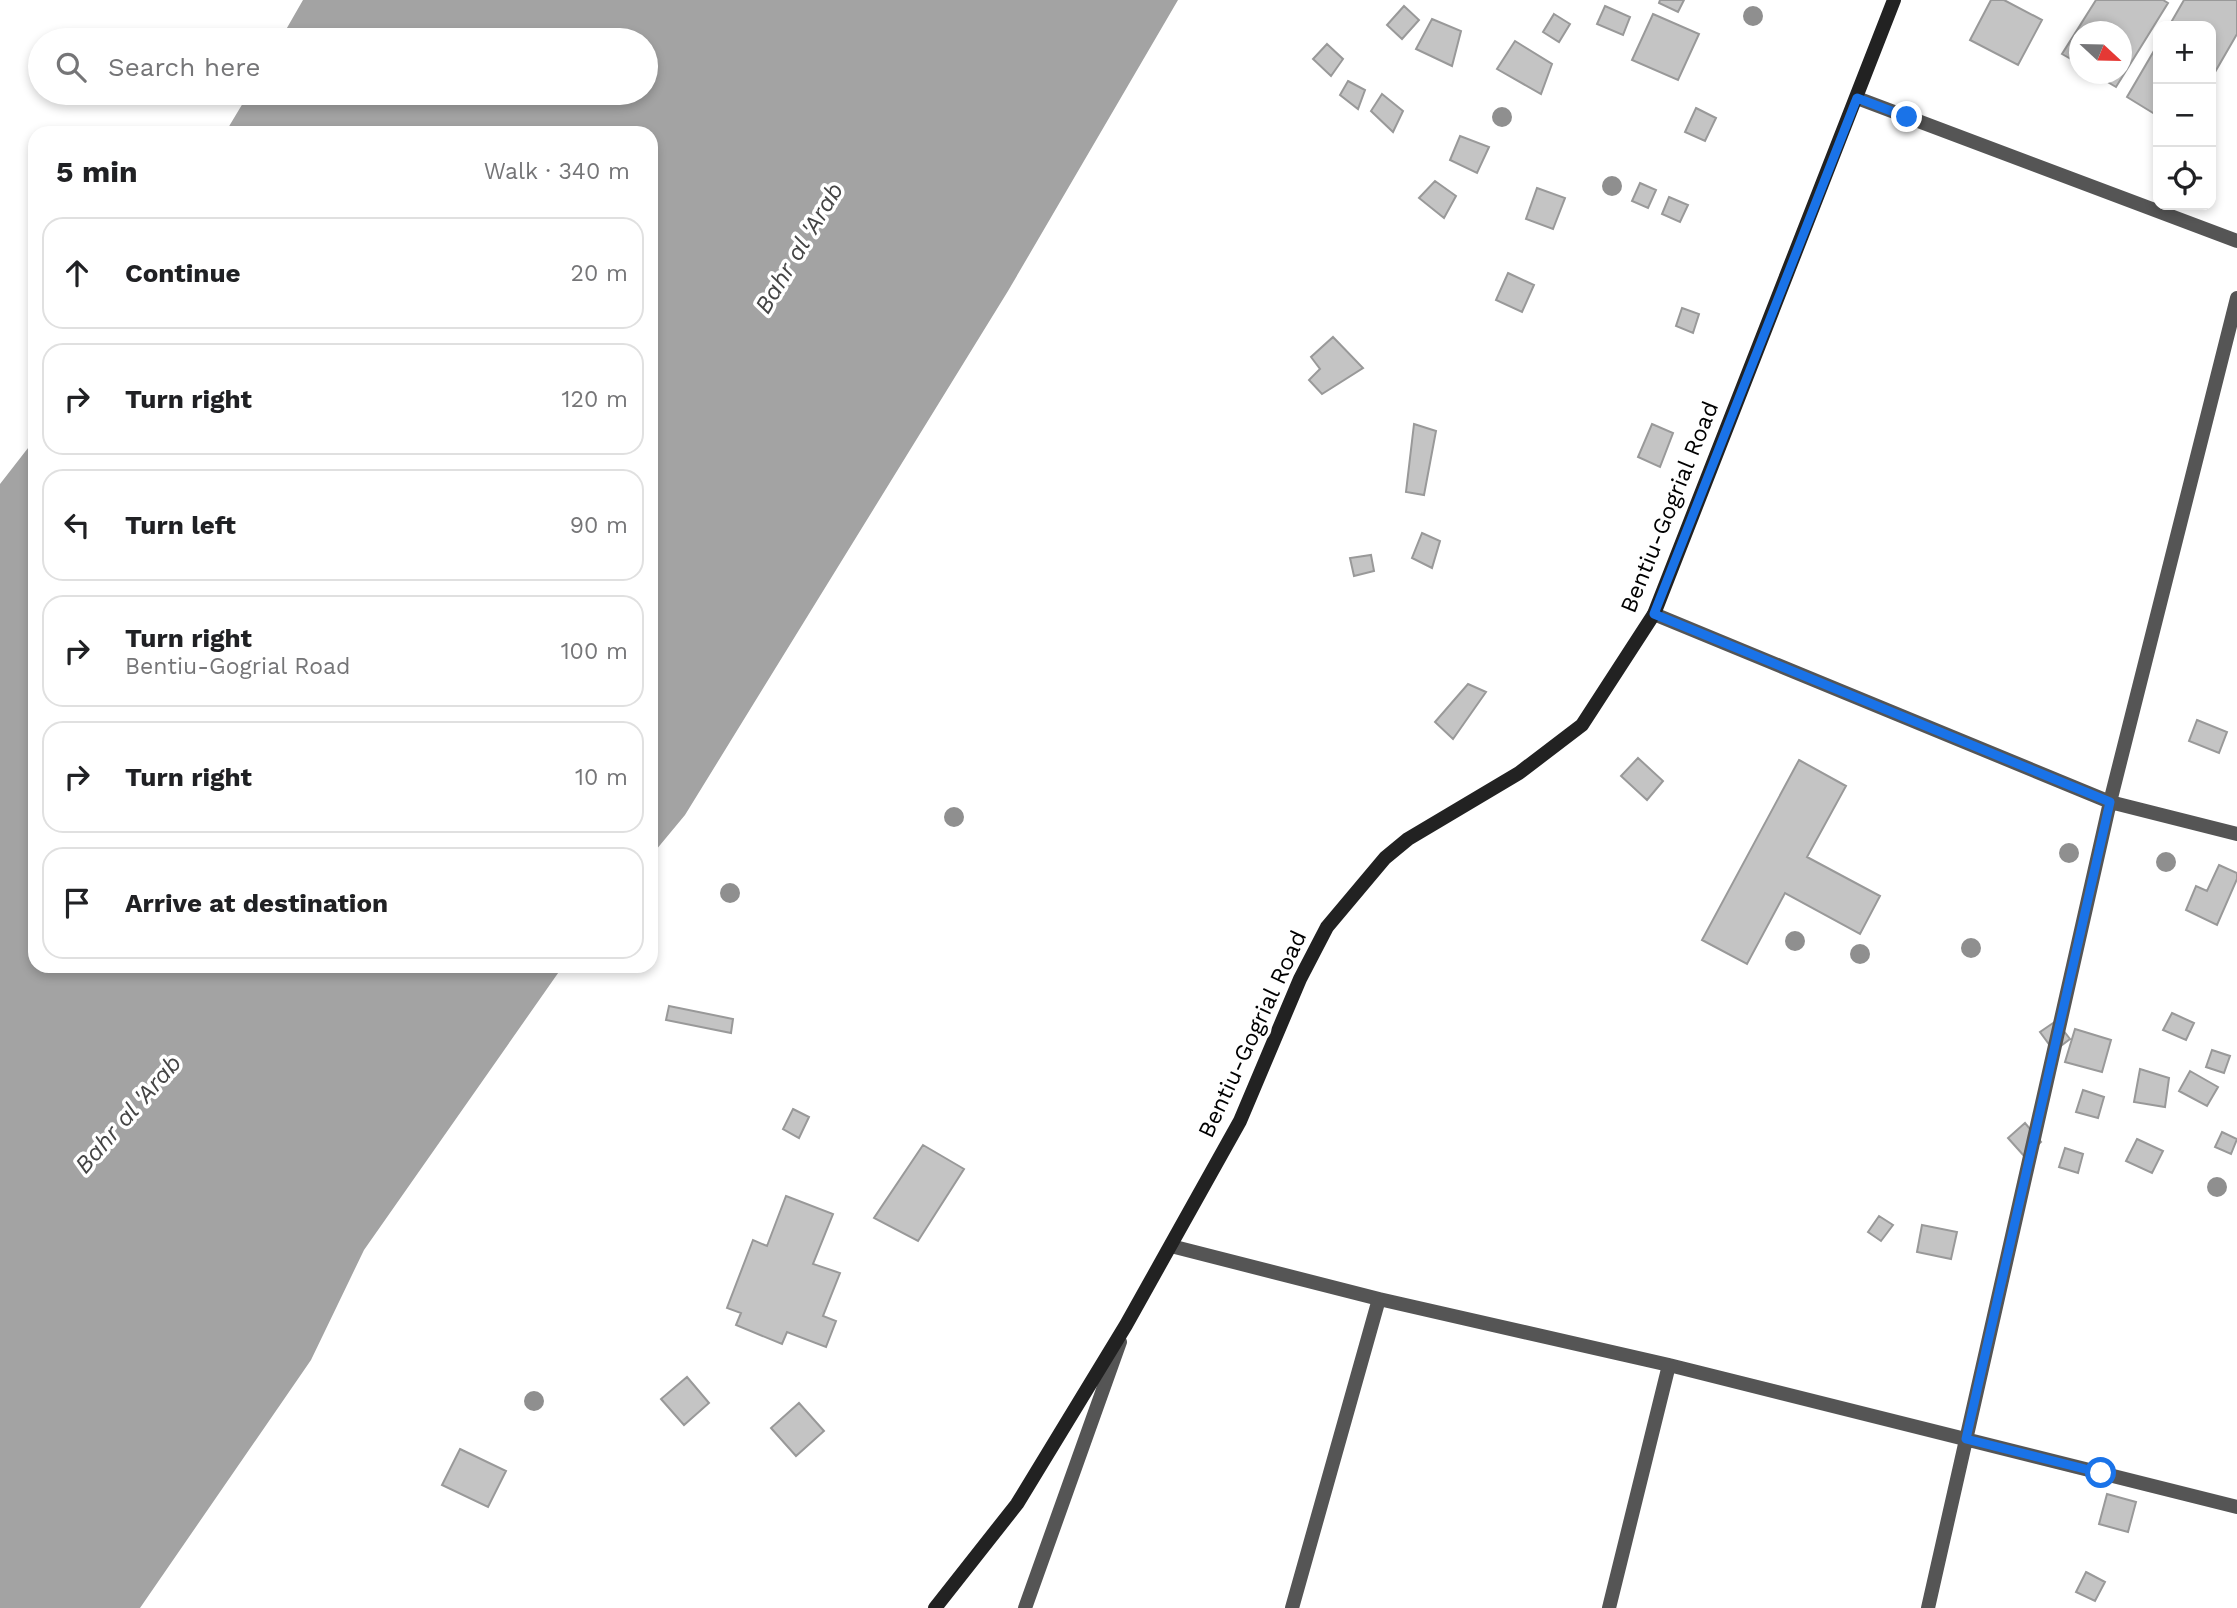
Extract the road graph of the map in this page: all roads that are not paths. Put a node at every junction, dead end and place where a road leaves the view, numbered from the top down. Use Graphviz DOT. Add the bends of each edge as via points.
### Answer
graph roads {
  1 [pos="1894,0"];
  2 [pos="1857,98"];
  3 [pos="2237,240"];
  4 [pos="2237,298"];
  5 [pos="1654,614"];
  6 [pos="2110,802"];
  7 [pos="2237,834"];
  8 [pos="1171,1246"];
  9 [pos="1379,1299"];
  10 [pos="1126,1325"];
  11 [pos="1669,1365"];
  12 [pos="1966,1439"];
  13 [pos="2237,1507"];
  14 [pos="935,1608"];
  15 [pos="1025,1608"];
  16 [pos="1292,1608"];
  17 [pos="1609,1608"];
  18 [pos="1928,1608"];
  1 -- 2 [label="main road, Bentiu-Gogrial Road"];
  2 -- 3 [label="street"];
  2 -- 5 [label="main road, Bentiu-Gogrial Road"];
  4 -- 6 [label="street"];
  5 -- 6 [label="street"];
  5 -- 8 [label="main road, Bentiu-Gogrial Road" via="1582,725 1519,773 1408,839 1385,858 1327,927 1240,1121"];
  6 -- 7 [label="street"];
  6 -- 12 [label="street"];
  8 -- 9 [label="street"];
  8 -- 10 [label="main road, Bentiu-Gogrial Road"];
  9 -- 11 [label="street"];
  9 -- 16 [label="street"];
  10 -- 14 [label="main road, Bentiu-Gogrial Road" via="1017,1504"];
  10 -- 15 [label="street"];
  11 -- 12 [label="street"];
  11 -- 17 [label="street"];
  12 -- 13 [label="street"];
  12 -- 18 [label="street"];
}
